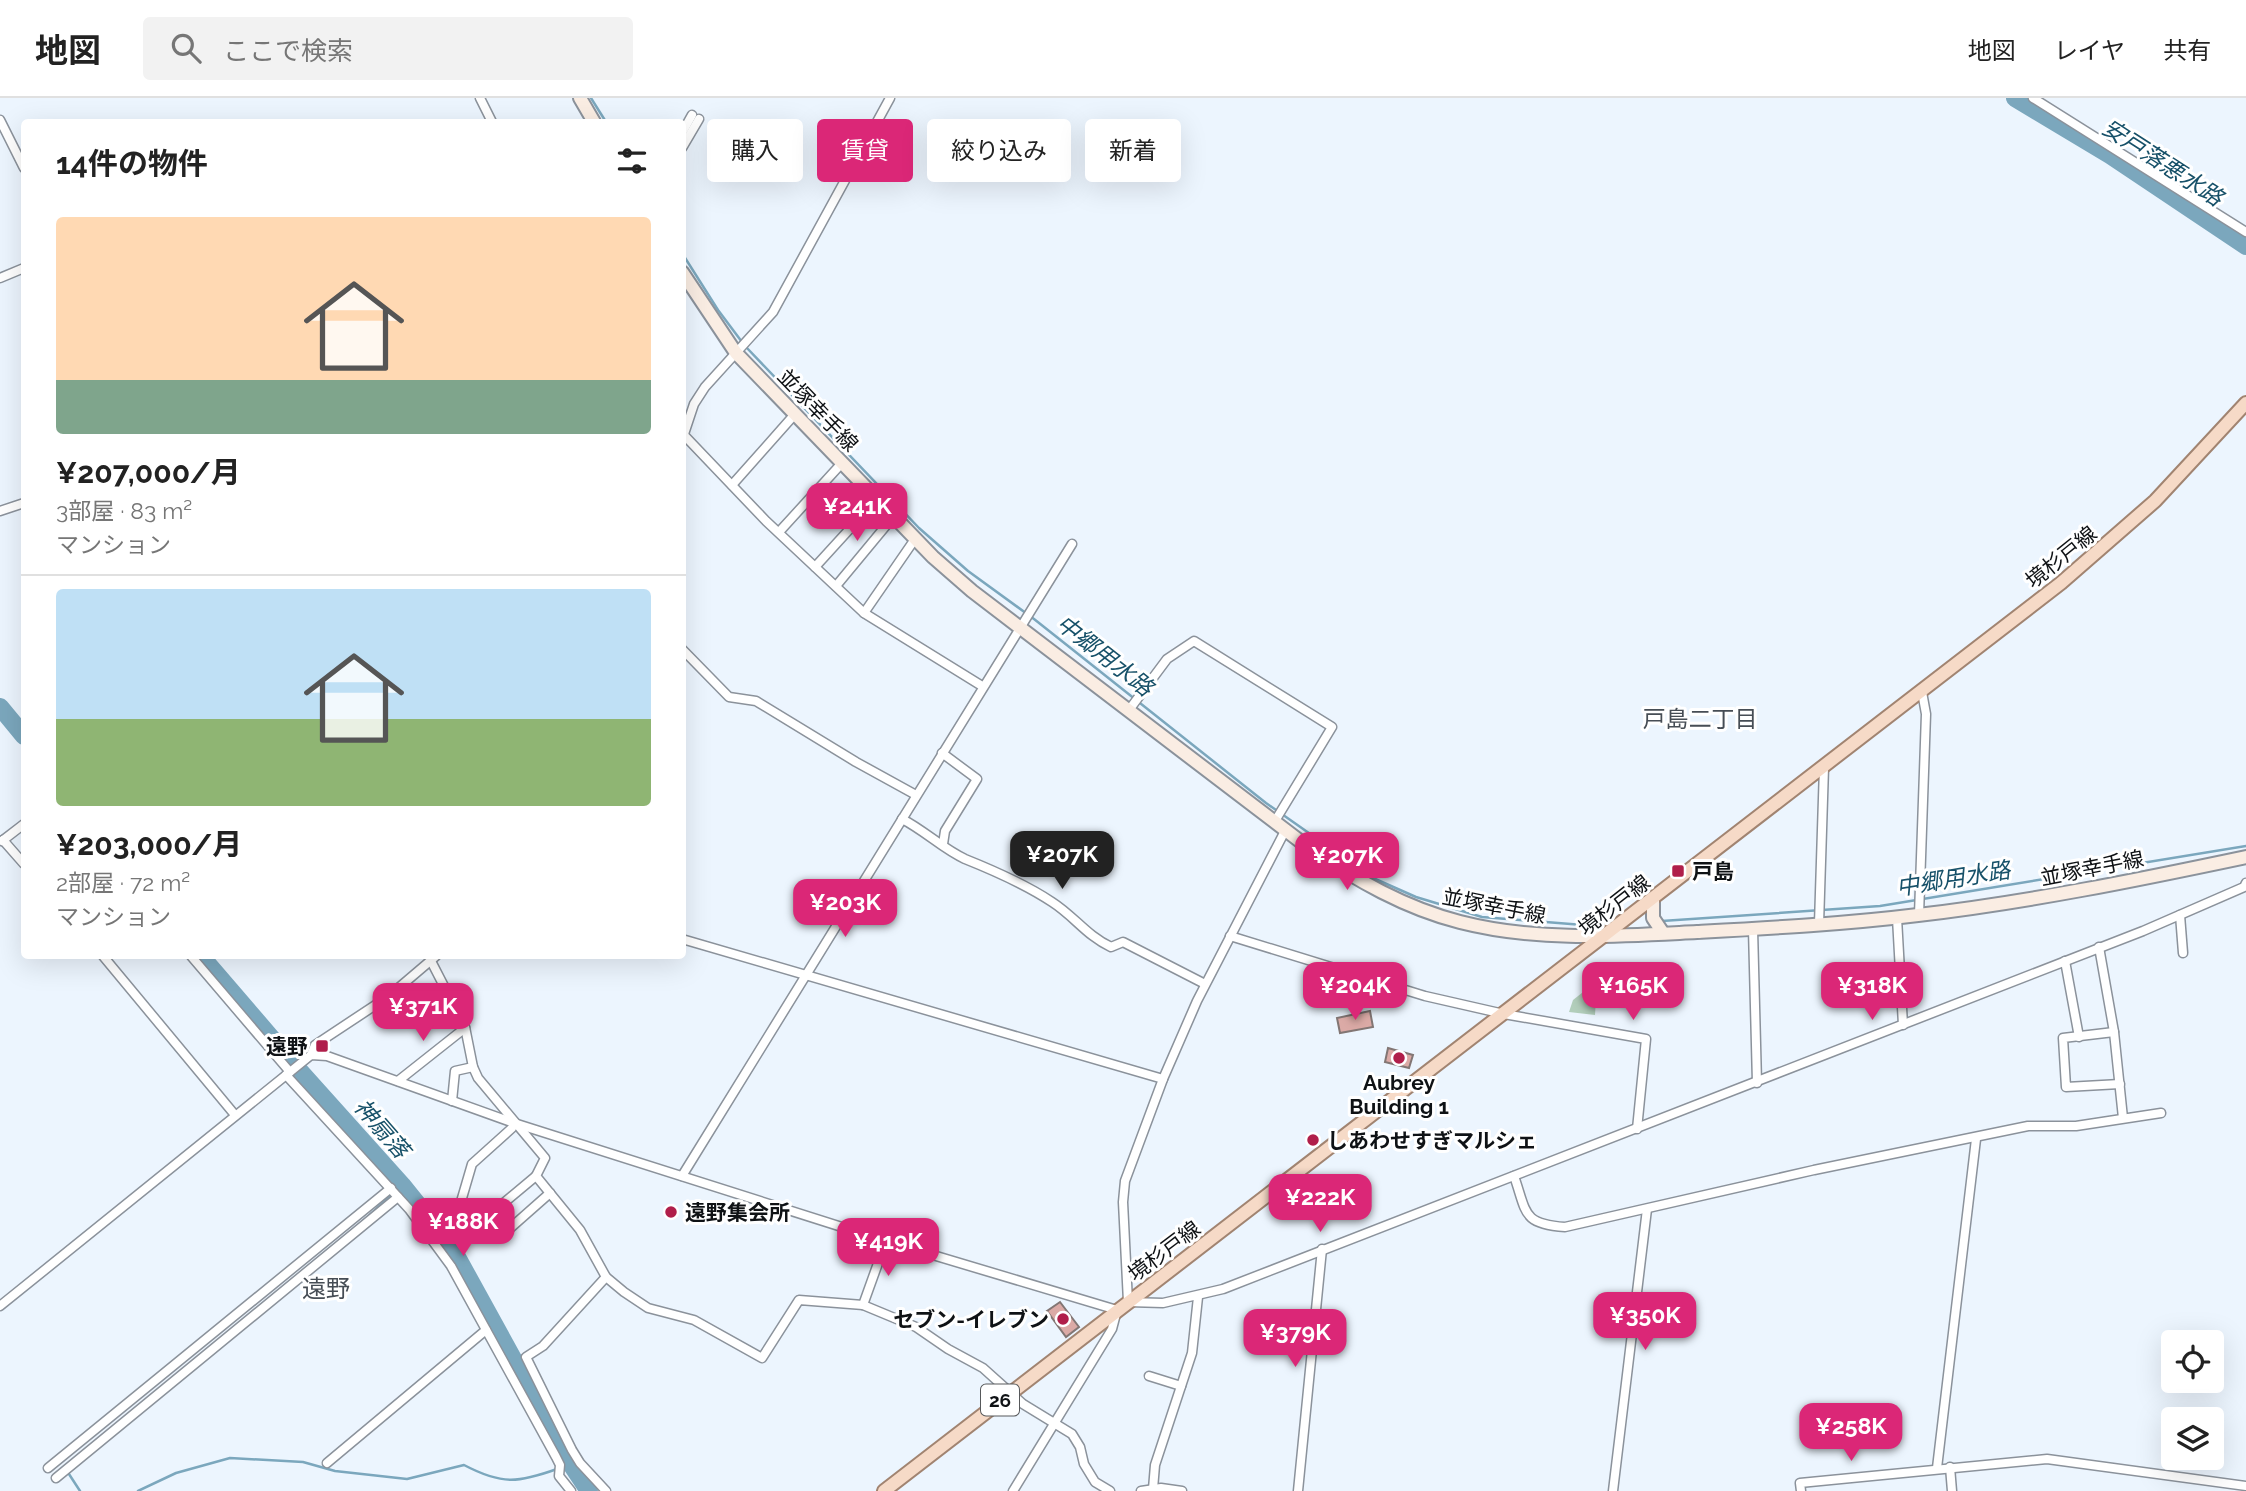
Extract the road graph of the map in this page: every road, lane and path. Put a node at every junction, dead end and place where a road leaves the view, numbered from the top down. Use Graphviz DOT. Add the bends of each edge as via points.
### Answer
graph roads {
  1 [pos="480,98"];
  2 [pos="579,98"];
  3 [pos="890,98"];
  4 [pos="2033,98"];
  5 [pos="490,119"];
  6 [pos="592,119"];
  7 [pos="0,120"];
  8 [pos="686,128"];
  9 [pos="686,138"];
  10 [pos="21,162"];
  11 [pos="2246,232"];
  12 [pos="21,269"];
  13 [pos="0,278"];
  14 [pos="686,278"];
  15 [pos="736,353"];
  16 [pos="2246,402"];
  17 [pos="795,414"];
  18 [pos="686,427"];
  19 [pos="686,439"];
  20 [pos="842,463"];
  21 [pos="732,485"];
  22 [pos="877,499"];
  23 [pos="21,504"];
  24 [pos="0,511"];
  25 [pos="894,516"];
  26 [pos="779,532"];
  27 [pos="915,539"];
  28 [pos="1072,544"];
  29 [pos="815,567"];
  30 [pos="836,586"];
  31 [pos="864,612"];
  32 [pos="1019,627"];
  33 [pos="686,653"];
  34 [pos="982,686"];
  35 [pos="1922,692"];
  36 [pos="1129,710"];
  37 [pos="942,753"];
  38 [pos="1824,767"];
  39 [pos="916,795"];
  40 [pos="901,818"];
  41 [pos="1280,825"];
  42 [pos="21,826"];
  43 [pos="2,841"];
  44 [pos="943,844"];
  45 [pos="2246,857"];
  46 [pos="21,861"];
  47 [pos="2246,883"];
  48 [pos="1653,898"];
  49 [pos="1919,915"];
  50 [pos="2180,915"];
  51 [pos="1897,918"];
  52 [pos="1819,924"];
  53 [pos="1753,929"];
  54 [pos="1662,933"];
  55 [pos="1230,936"];
  56 [pos="1605,936"];
  57 [pos="686,940"];
  58 [pos="2099,947"];
  59 [pos="2183,953"];
  60 [pos="105,959"];
  61 [pos="193,959"];
  62 [pos="432,959"];
  63 [pos="433,959"];
  64 [pos="2065,961"];
  65 [pos="806,975"];
  66 [pos="1205,984"];
  67 [pos="1504,1014"];
  68 [pos="1903,1025"];
  69 [pos="466,1028"];
  70 [pos="2114,1032"];
  71 [pos="2079,1037"];
  72 [pos="310,1055"];
  73 [pos="473,1068"];
  74 [pos="288,1073"];
  75 [pos="1163,1079"];
  76 [pos="398,1081"];
  77 [pos="1756,1083"];
  78 [pos="2120,1084"];
  79 [pos="452,1101"];
  80 [pos="2161,1113"];
  81 [pos="235,1115"];
  82 [pos="2123,1118"];
  83 [pos="514,1123"];
  84 [pos="1637,1129"];
  85 [pos="1976,1139"];
  86 [pos="536,1175"];
  87 [pos="682,1176"];
  88 [pos="1514,1176"];
  89 [pos="391,1188"];
  90 [pos="550,1193"];
  91 [pos="398,1196"];
  92 [pos="1647,1209"];
  93 [pos="475,1227"];
  94 [pos="886,1241"];
  95 [pos="1322,1249"];
  96 [pos="606,1277"];
  97 [pos="1198,1297"];
  98 [pos="863,1305"];
  99 [pos="0,1306"];
  100 [pos="1122,1306"];
  101 [pos="486,1330"];
  102 [pos="1149,1376"];
  103 [pos="1181,1386"];
  104 [pos="1011,1391"];
  105 [pos="1054,1424"];
  106 [pos="572,1450"];
  107 [pos="556,1457"];
  108 [pos="327,1463"];
  109 [pos="1950,1467"];
  110 [pos="48,1468"];
  111 [pos="1937,1468"];
  112 [pos="56,1478"];
  113 [pos="895,1486"];
  114 [pos="2246,1486"];
  115 [pos="1153,1489"];
  116 [pos="571,1491"];
  117 [pos="606,1491"];
  118 [pos="884,1491"];
  119 [pos="1013,1491"];
  120 [pos="1110,1491"];
  121 [pos="1141,1491"];
  122 [pos="1182,1491"];
  123 [pos="1298,1491"];
  124 [pos="1613,1491"];
  125 [pos="1801,1491"];
  126 [pos="1952,1491"];
  1 -- 5 [label="street"];
  2 -- 6 [label="main road"];
  3 -- 15 [label="street" via="773,312"];
  4 -- 11 [label="street"];
  7 -- 10 [label="street"];
  8 -- 9 [label="street" via="695,117"];
  12 -- 13 [label="street"];
  14 -- 15 [label="main road, 並塚幸手線"];
  15 -- 17 [label="main road, 並塚幸手線"];
  15 -- 18 [label="street" via="705,387"];
  16 -- 35 [label="main road, 境杉戸線 / 26" via="2155,501 2114,538"];
  17 -- 20 [label="main road, 並塚幸手線"];
  17 -- 21 [label="street"];
  19 -- 21 [label="street"];
  20 -- 22 [label="main road, 並塚幸手線"];
  20 -- 26 [label="street"];
  21 -- 26 [label="street"];
  22 -- 25 [label="main road, 並塚幸手線"];
  22 -- 29 [label="street"];
  23 -- 24 [label="street"];
  25 -- 27 [label="main road, 並塚幸手線"];
  25 -- 30 [label="street"];
  26 -- 29 [label="street"];
  27 -- 31 [label="street"];
  27 -- 32 [label="main road, 並塚幸手線"];
  28 -- 32 [label="street"];
  29 -- 30 [label="street"];
  30 -- 31 [label="street"];
  31 -- 34 [label="street"];
  32 -- 34 [label="street"];
  32 -- 36 [label="main road, 並塚幸手線"];
  33 -- 39 [label="street" via="729,697 757,701"];
  34 -- 37 [label="street"];
  35 -- 38 [label="main road, 境杉戸線 / 26"];
  35 -- 49 [label="street" via="1926,714"];
  36 -- 41 [label="main road, 並塚幸手線"];
  36 -- 41 [label="street" via="1167,659 1194,642 1332,727"];
  37 -- 39 [label="street"];
  37 -- 44 [label="street" via="977,779 945,831"];
  38 -- 48 [label="main road, 境杉戸線 / 26"];
  38 -- 52 [label="street"];
  39 -- 40 [label="street"];
  40 -- 44 [label="street"];
  40 -- 65 [label="street"];
  41 -- 55 [label="street"];
  41 -- 56 [label="main road, 並塚幸手線" via="1340,870 1436,916 1516,933"];
  42 -- 43 [label="street"];
  43 -- 46 [label="street"];
  44 -- 66 [label="street" via="1050,900 1098,941 1111,947 1123,942"];
  45 -- 49 [label="main road, 並塚幸手線" via="2049,897"];
  47 -- 50 [label="street"];
  48 -- 54 [label="main road" via="1653,918"];
  48 -- 56 [label="main road, 境杉戸線 / 26"];
  49 -- 51 [label="main road, 並塚幸手線"];
  50 -- 58 [label="street"];
  50 -- 59 [label="street"];
  51 -- 52 [label="main road, 並塚幸手線"];
  51 -- 68 [label="street"];
  52 -- 53 [label="main road, 並塚幸手線"];
  53 -- 54 [label="main road, 並塚幸手線"];
  53 -- 77 [label="street"];
  54 -- 56 [label="main road, 並塚幸手線"];
  55 -- 66 [label="street"];
  55 -- 67 [label="street" via="1425,996"];
  56 -- 67 [label="main road, 境杉戸線 / 26"];
  57 -- 65 [label="street"];
  58 -- 64 [label="street"];
  58 -- 70 [label="street"];
  60 -- 81 [label="street"];
  61 -- 74 [label="street"];
  62 -- 72 [label="street" via="389,996 315,1045"];
  63 -- 69 [label="street"];
  64 -- 68 [label="street"];
  64 -- 71 [label="street"];
  65 -- 75 [label="street"];
  65 -- 87 [label="street"];
  66 -- 75 [label="street"];
  67 -- 84 [label="street" via="1646,1039"];
  67 -- 100 [label="main road, 境杉戸線 / 26"];
  68 -- 77 [label="street"];
  69 -- 73 [label="street"];
  69 -- 76 [label="street"];
  70 -- 71 [label="street"];
  70 -- 78 [label="street"];
  71 -- 78 [label="street" via="2063,1038 2067,1087"];
  72 -- 74 [label="street"];
  72 -- 76 [label="street" via="337,1058"];
  73 -- 79 [label="street" via="455,1071"];
  73 -- 83 [label="street"];
  74 -- 81 [label="street"];
  74 -- 89 [label="street"];
  75 -- 100 [label="street" via="1125,1181"];
  76 -- 79 [label="street"];
  77 -- 84 [label="street"];
  78 -- 82 [label="street"];
  79 -- 83 [label="street"];
  80 -- 82 [label="street"];
  81 -- 99 [label="street"];
  82 -- 85 [label="street" via="2076,1126 2028,1126"];
  83 -- 86 [label="street" via="545,1158"];
  83 -- 87 [label="street"];
  83 -- 93 [label="street" via="469,1170 460,1205"];
  84 -- 88 [label="street"];
  85 -- 92 [label="street"];
  85 -- 111 [label="street"];
  86 -- 90 [label="street"];
  86 -- 93 [label="street"];
  87 -- 94 [label="street"];
  88 -- 92 [label="street" via="1530,1218 1541,1226 1565,1227"];
  88 -- 95 [label="street"];
  89 -- 91 [label="street"];
  89 -- 110 [label="street"];
  90 -- 93 [label="street" via="508,1230 486,1236"];
  90 -- 96 [label="street" via="580,1230"];
  91 -- 101 [label="street" via="451,1266"];
  91 -- 112 [label="street"];
  92 -- 124 [label="street"];
  94 -- 98 [label="street"];
  94 -- 100 [label="street"];
  95 -- 97 [label="street"];
  95 -- 123 [label="street"];
  96 -- 98 [label="street" via="648,1308 694,1320 762,1358 799,1300"];
  96 -- 106 [label="street" via="543,1346 526,1357"];
  97 -- 100 [label="street"];
  97 -- 103 [label="street" via="1192,1353"];
  98 -- 104 [label="street" via="916,1327 984,1368"];
  100 -- 104 [label="main road, 境杉戸線 / 26"];
  100 -- 105 [label="street"];
  101 -- 107 [label="street"];
  101 -- 108 [label="street"];
  102 -- 103 [label="street"];
  103 -- 115 [label="street" via="1155,1465"];
  104 -- 105 [label="street"];
  104 -- 113 [label="main road, 境杉戸線 / 26"];
  105 -- 119 [label="street"];
  105 -- 120 [label="street" via="1076,1439 1095,1482"];
  106 -- 107 [label="street"];
  106 -- 117 [label="street"];
  107 -- 116 [label="street" via="559,1476"];
  109 -- 111 [label="street"];
  109 -- 114 [label="street" via="2047,1459"];
  109 -- 126 [label="street"];
  111 -- 125 [label="street" via="1800,1483"];
  113 -- 118 [label="main road, 境杉戸線 / 26"];
  115 -- 121 [label="street"];
  115 -- 122 [label="street"];
}
